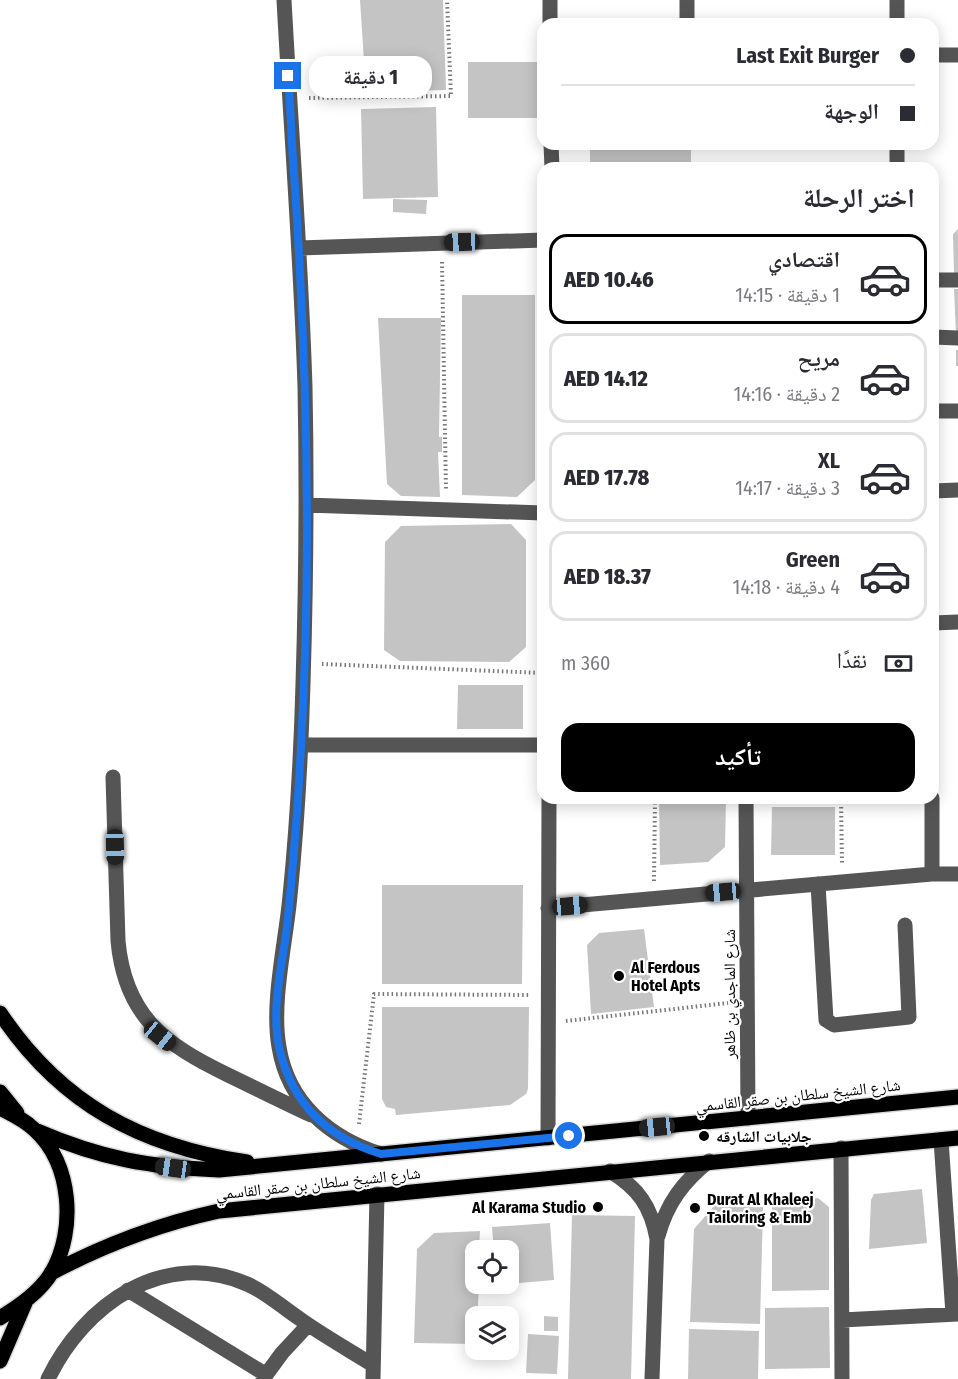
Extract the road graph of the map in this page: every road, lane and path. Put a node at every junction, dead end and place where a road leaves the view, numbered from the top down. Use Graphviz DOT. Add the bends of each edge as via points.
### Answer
graph roads {
  1 [pos="284,0"];
  2 [pos="447,0"];
  3 [pos="550,0"];
  4 [pos="687,0"];
  5 [pos="897,0"];
  6 [pos="550,18"];
  7 [pos="687,18"];
  8 [pos="897,18"];
  9 [pos="939,55"];
  10 [pos="958,55"];
  11 [pos="290,98"];
  12 [pos="537,240"];
  13 [pos="442,243"];
  14 [pos="299,248"];
  15 [pos="939,280"];
  16 [pos="958,280"];
  17 [pos="939,337"];
  18 [pos="958,338"];
  19 [pos="939,411"];
  20 [pos="958,411"];
  21 [pos="958,490"];
  22 [pos="939,491"];
  23 [pos="306,505"];
  24 [pos="446,510"];
  25 [pos="537,513"];
  26 [pos="958,622"];
  27 [pos="939,623"];
  28 [pos="304,663"];
  29 [pos="537,673"];
  30 [pos="301,745"];
  31 [pos="537,745"];
  32 [pos="113,777"];
  33 [pos="549,804"];
  34 [pos="655,804"];
  35 [pos="746,804"];
  36 [pos="841,804"];
  37 [pos="932,804"];
  38 [pos="958,867"];
  39 [pos="932,874"];
  40 [pos="958,874"];
  41 [pos="842,882"];
  42 [pos="818,884"];
  43 [pos="746,890"];
  44 [pos="654,898"];
  45 [pos="549,908"];
  46 [pos="905,924"];
  47 [pos="548,995"];
  48 [pos="747,1001"];
  49 [pos="0,1013"];
  50 [pos="548,1023"];
  51 [pos="0,1092"];
  52 [pos="958,1097"];
  53 [pos="0,1108"];
  54 [pos="313,1116"];
  55 [pos="748,1118"];
  56 [pos="23,1120"];
  57 [pos="38,1131"];
  58 [pos="548,1138"];
  59 [pos="958,1138"];
  60 [pos="941,1140"];
  61 [pos="356,1146"];
  62 [pos="841,1148"];
  63 [pos="381,1154"];
  64 [pos="709,1161"];
  65 [pos="276,1166"];
  66 [pos="610,1171"];
  67 [pos="377,1194"];
  68 [pos="657,1239"];
  69 [pos="51,1273"];
  70 [pos="128,1290"];
  71 [pos="25,1303"];
  72 [pos="956,1314"];
  73 [pos="0,1318"];
  74 [pos="842,1320"];
  75 [pos="308,1325"];
  76 [pos="0,1361"];
  77 [pos="373,1372"];
  78 [pos="264,1377"];
  79 [pos="48,1379"];
  80 [pos="652,1379"];
  81 [pos="842,1379"];
  1 -- 11 [label="street"];
  2 -- 11 [label="path" via="451,96"];
  3 -- 6 [label="street"];
  4 -- 7 [label="street"];
  5 -- 8 [label="street"];
  9 -- 10 [label="street"];
  11 -- 14 [label="street"];
  12 -- 13 [label="street"];
  13 -- 14 [label="street"];
  13 -- 24 [label="path"];
  14 -- 23 [label="street"];
  15 -- 16 [label="street"];
  17 -- 18 [label="street"];
  19 -- 20 [label="street"];
  21 -- 22 [label="street"];
  23 -- 24 [label="street"];
  23 -- 28 [label="street"];
  24 -- 25 [label="street"];
  26 -- 27 [label="street"];
  28 -- 29 [label="path"];
  28 -- 30 [label="street"];
  30 -- 31 [label="street"];
  30 -- 54 [label="street" via="277,1020 285,1072"];
  32 -- 54 [label="street" via="120,963 134,1002 146,1020 177,1049"];
  33 -- 45 [label="street"];
  34 -- 44 [label="path"];
  35 -- 43 [label="street, شارع الماجدي بن ظاهر"];
  36 -- 41 [label="path"];
  37 -- 39 [label="street"];
  38 -- 39 [label="street"];
  39 -- 40 [label="street"];
  39 -- 41 [label="street"];
  41 -- 42 [label="street"];
  42 -- 43 [label="street"];
  42 -- 46 [label="street" via="826,1020 834,1025 909,1017"];
  43 -- 44 [label="street"];
  43 -- 48 [label="street, شارع الماجدي بن ظاهر"];
  44 -- 45 [label="street"];
  45 -- 47 [label="street"];
  47 -- 50 [label="street"];
  47 -- 61 [label="path" via="374,994"];
  48 -- 50 [label="path"];
  48 -- 55 [label="street, شارع الماجدي بن ظاهر"];
  49 -- 65 [label="main road" via="41,1066 103,1115 167,1145"];
  50 -- 58 [label="street"];
  51 -- 56 [label="main road"];
  52 -- 55 [label="main road, شارع الشيخ سلطان بن صقر القاسمي"];
  53 -- 56 [label="main road"];
  54 -- 61 [label="street"];
  55 -- 58 [label="main road, شارع الشيخ سلطان بن صقر القاسمي"];
  56 -- 57 [label="main road"];
  57 -- 65 [label="main road, شارع الشيخ سلطان بن صقر القاسمي" via="81,1150 126,1162 219,1170"];
  57 -- 69 [label="main road" via="58,1164 68,1200 65,1238"];
  58 -- 63 [label="main road, شارع الشيخ سلطان بن صقر القاسمي"];
  59 -- 60 [label="main road, شارع الشيخ سلطان بن صقر القاسمي"];
  60 -- 62 [label="main road, شارع الشيخ سلطان بن صقر القاسمي"];
  60 -- 72 [label="street"];
  61 -- 63 [label="street"];
  62 -- 64 [label="main road, شارع الشيخ سلطان بن صقر القاسمي"];
  62 -- 74 [label="street"];
  63 -- 65 [label="main road, شارع الشيخ سلطان بن صقر القاسمي"];
  64 -- 66 [label="main road, شارع الشيخ سلطان بن صقر القاسمي"];
  64 -- 68 [label="street" via="675,1195"];
  66 -- 67 [label="main road, شارع الشيخ سلطان بن صقر القاسمي"];
  66 -- 68 [label="street" via="643,1198 653,1217"];
  67 -- 69 [label="main road, شارع الشيخ سلطان بن صقر القاسمي" via="264,1205 175,1220 91,1252"];
  67 -- 77 [label="street"];
  68 -- 80 [label="street"];
  69 -- 71 [label="main road"];
  70 -- 75 [label="street" via="156,1277 177,1273 219,1274 249,1284"];
  70 -- 78 [label="street"];
  70 -- 79 [label="street" via="98,1312 74,1339"];
  71 -- 73 [label="main road"];
  71 -- 76 [label="main road"];
  72 -- 74 [label="street"];
  74 -- 81 [label="street"];
  75 -- 77 [label="street"];
  75 -- 78 [label="street"];
}
